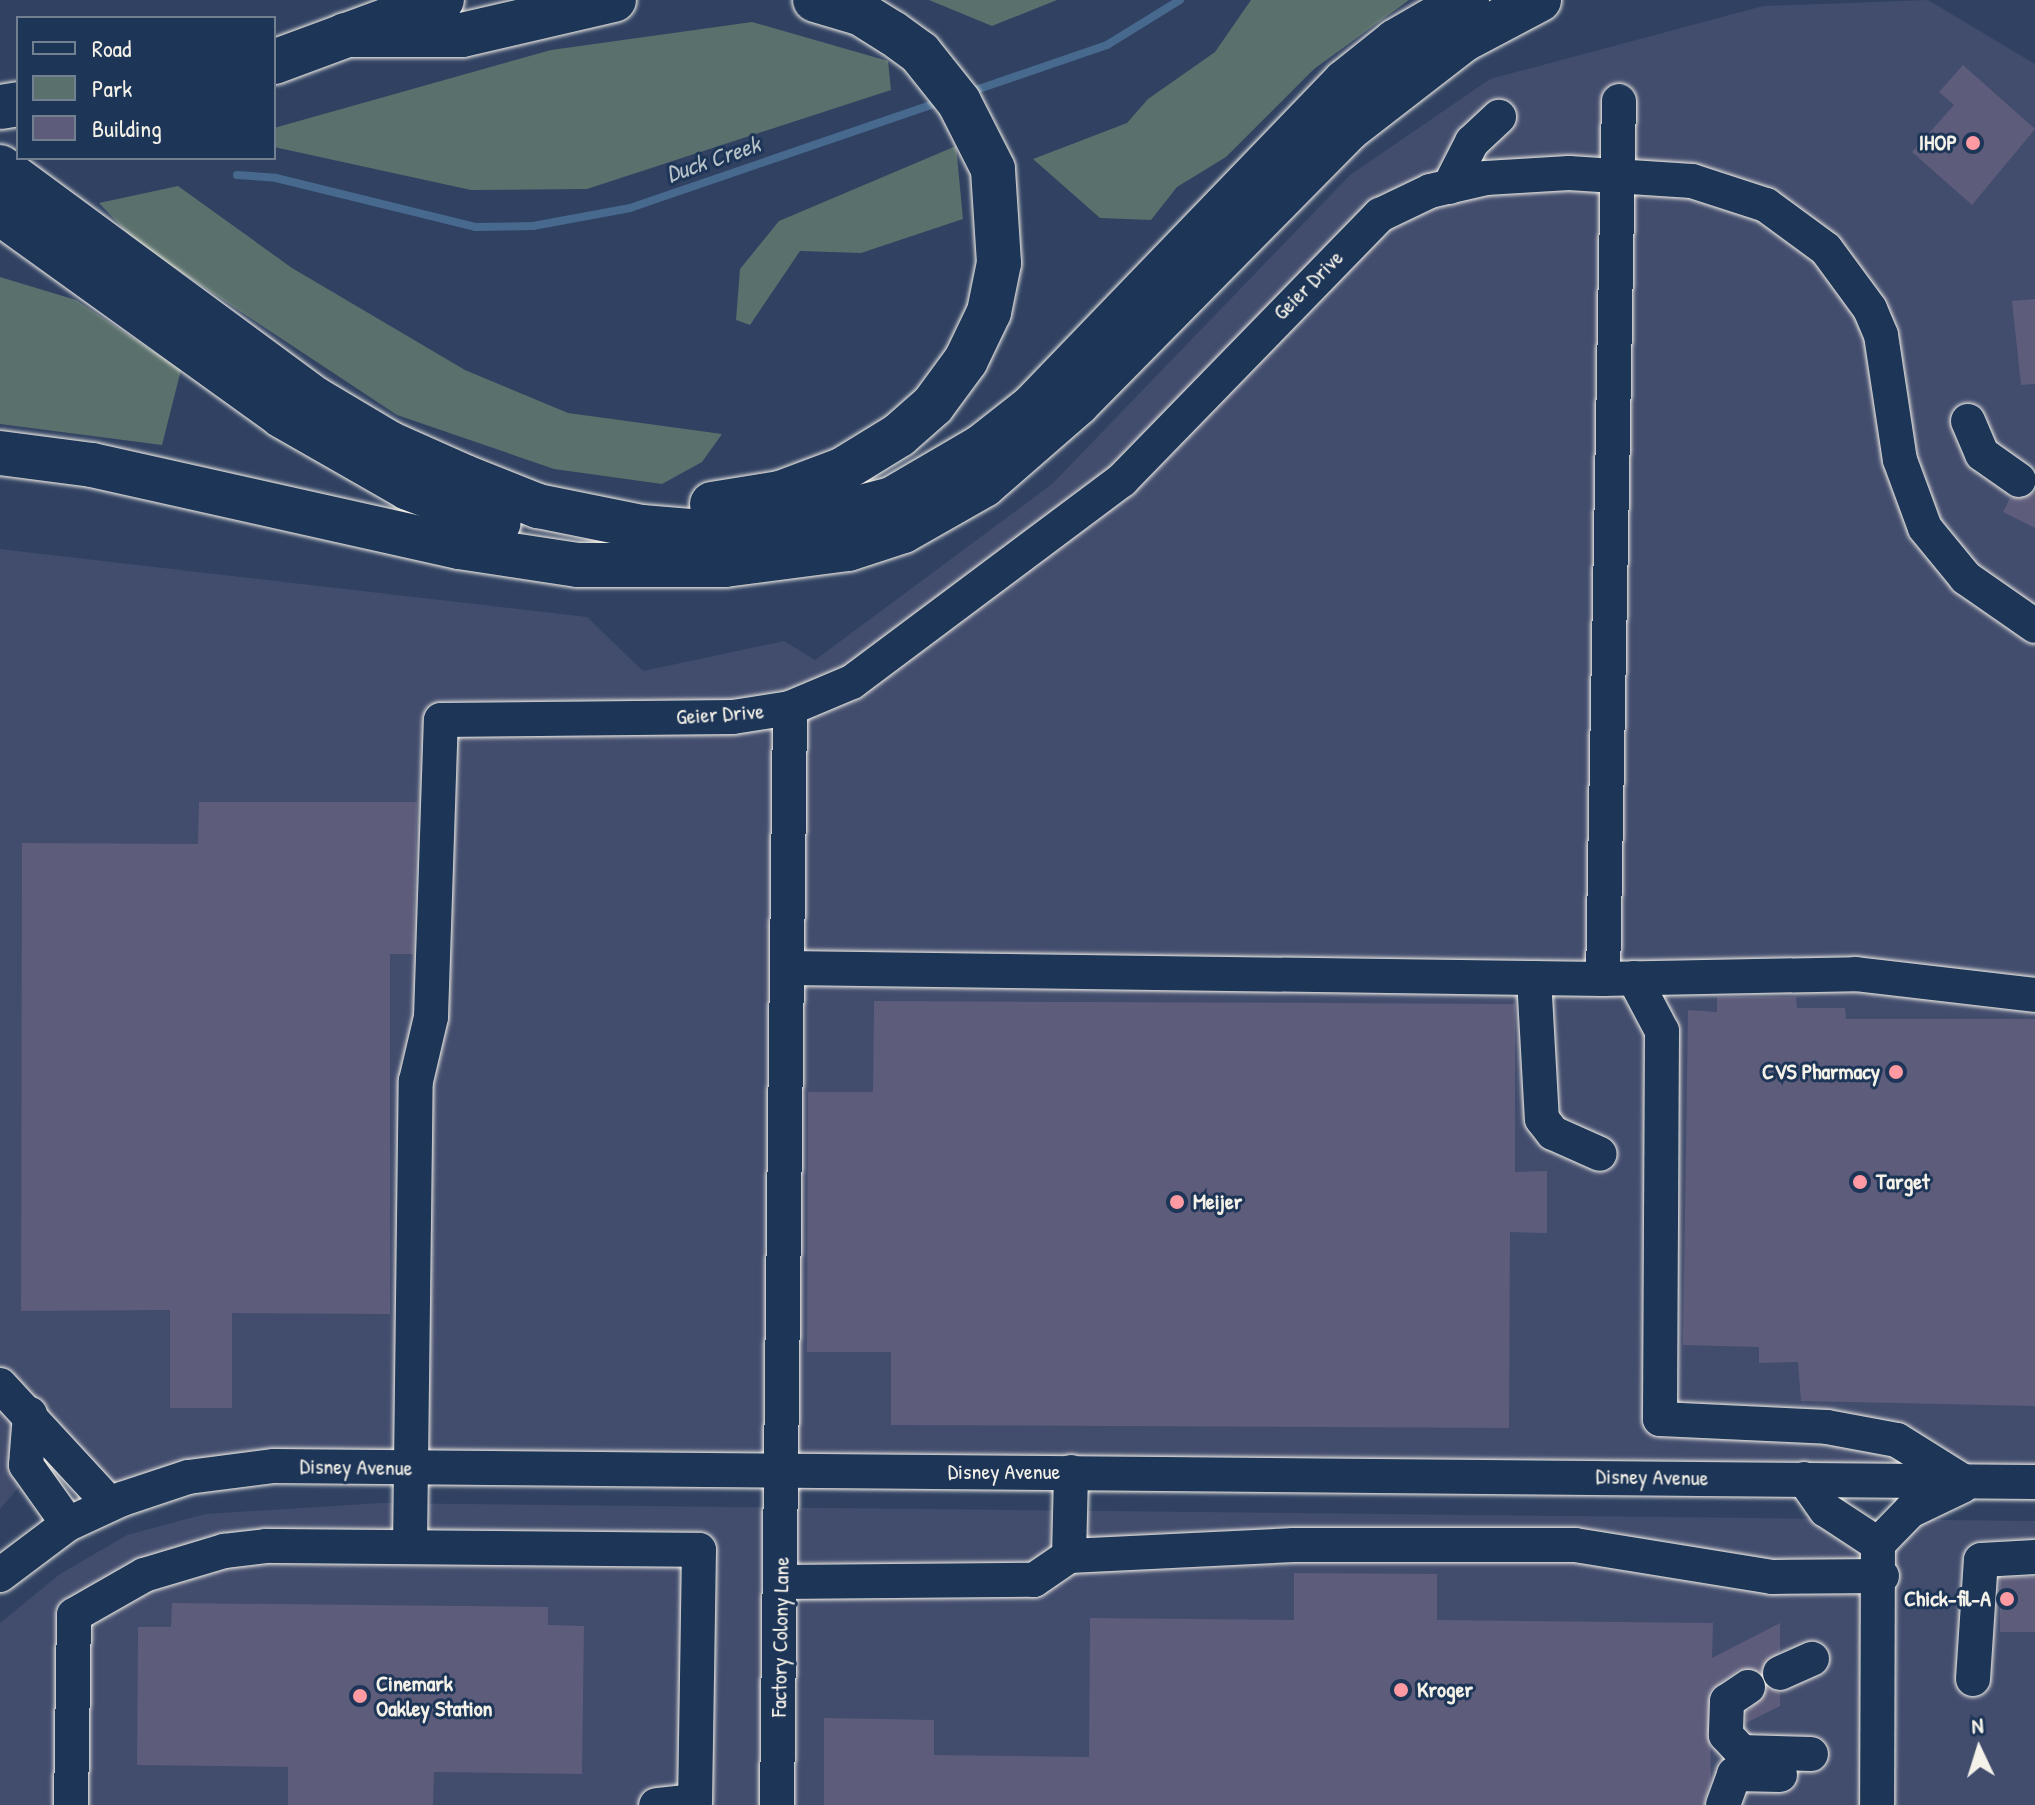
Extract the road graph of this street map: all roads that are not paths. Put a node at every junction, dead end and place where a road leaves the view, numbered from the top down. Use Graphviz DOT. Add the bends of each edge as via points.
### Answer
graph roads {
  1 [pos="442,0"];
  2 [pos="614,0"];
  3 [pos="815,0"];
  4 [pos="1539,0"];
  5 [pos="1465,1"];
  6 [pos="354,18"];
  7 [pos="276,30"];
  8 [pos="276,61"];
  9 [pos="1619,101"];
  10 [pos="1499,117"];
  11 [pos="0,167"];
  12 [pos="1620,176"];
  13 [pos="1449,187"];
  14 [pos="0,213"];
  15 [pos="110,270"];
  16 [pos="1968,421"];
  17 [pos="0,453"];
  18 [pos="465,477"];
  19 [pos="2019,480"];
  20 [pos="644,562"];
  21 [pos="2035,626"];
  22 [pos="790,708"];
  23 [pos="789,968"];
  24 [pos="1534,978"];
  25 [pos="1619,979"];
  26 [pos="2035,995"];
  27 [pos="1600,1154"];
  28 [pos="0,1385"];
  29 [pos="26,1423"];
  30 [pos="411,1467"];
  31 [pos="783,1470"];
  32 [pos="1071,1472"];
  33 [pos="1804,1479"];
  34 [pos="1969,1480"];
  35 [pos="2035,1482"];
  36 [pos="110,1504"];
  37 [pos="68,1524"];
  38 [pos="410,1547"];
  39 [pos="1069,1556"];
  40 [pos="2035,1557"];
  41 [pos="1880,1560"];
  42 [pos="0,1575"];
  43 [pos="781,1582"];
  44 [pos="1812,1659"];
  45 [pos="1780,1673"];
  46 [pos="1973,1679"];
  47 [pos="1748,1687"];
  48 [pos="1755,1790"];
  49 [pos="71,1805"];
  50 [pos="656,1805"];
  51 [pos="777,1805"];
  52 [pos="1723,1805"];
  53 [pos="1877,1805"];
  1 -- 6 [label="highway"];
  2 -- 6 [label="highway" via="462,35"];
  3 -- 18 [label="highway" via="862,14 938,72 993,169 999,216 989,312 966,360 933,405 899,435 842,470 726,503 570,501"];
  4 -- 20 [label="highway" via="1463,40 1348,129 1078,403 984,485 903,531 848,549 725,565"];
  5 -- 18 [label="highway" via="1396,41 1345,82 1032,407 981,447 892,499 799,523 690,531 593,520"];
  6 -- 7 [label="highway"];
  6 -- 8 [label="highway"];
  9 -- 12 [label="street"];
  10 -- 13 [label="street" via="1472,142"];
  11 -- 15 [label="highway"];
  12 -- 13 [label="street, Geier Drive" via="1555,174"];
  12 -- 21 [label="street, Geier Drive" via="1692,181 1766,205 1826,249 1870,309 1881,335 1900,460 1925,528 1966,578"];
  12 -- 25 [label="street"];
  13 -- 22 [label="street, Geier Drive" via="1380,215 1111,489 852,682"];
  14 -- 15 [label="highway"];
  15 -- 18 [label="highway" via="389,443"];
  15 -- 20 [label="highway" via="282,416 408,488 497,522"];
  16 -- 19 [label="street" via="1982,454"];
  17 -- 20 [label="highway" via="92,465 459,547 578,565"];
  22 -- 23 [label="street, Factory Colony Lane"];
  22 -- 30 [label="street, Geier Drive" via="733,717 441,720 431,1017 416,1081"];
  23 -- 24 [label="street"];
  23 -- 31 [label="street, Factory Colony Lane"];
  24 -- 25 [label="street"];
  24 -- 27 [label="street" via="1542,1119 1553,1133"];
  25 -- 26 [label="street" via="1856,974"];
  25 -- 34 [label="street" via="1662,1031 1660,1419 1827,1427 1897,1440"];
  28 -- 29 [label="street"];
  29 -- 36 [label="street"];
  29 -- 37 [label="street" via="26,1465"];
  30 -- 31 [label="street, Disney Avenue"];
  30 -- 36 [label="street, Disney Avenue" via="274,1466 188,1477"];
  30 -- 38 [label="street"];
  31 -- 32 [label="street, Disney Avenue"];
  31 -- 43 [label="street, Factory Colony Lane"];
  32 -- 33 [label="street, Disney Avenue"];
  32 -- 39 [label="street"];
  33 -- 34 [label="street, Disney Avenue"];
  33 -- 41 [label="street" via="1826,1510"];
  34 -- 35 [label="street, Disney Avenue"];
  34 -- 41 [label="street" via="1929,1498"];
  36 -- 37 [label="street, Disney Avenue"];
  37 -- 42 [label="street, Disney Avenue"];
  38 -- 49 [label="street" via="224,1551 144,1575 74,1615"];
  38 -- 50 [label="street" via="699,1550 695,1801"];
  39 -- 41 [label="street" via="1294,1545 1575,1545 1772,1577"];
  39 -- 43 [label="street" via="1034,1580"];
  40 -- 46 [label="street" via="1981,1560"];
  41 -- 53 [label="street"];
  43 -- 51 [label="street, Factory Colony Lane"];
  44 -- 45 [label="street"];
  47 -- 48 [label="street" via="1727,1701 1726,1735 1742,1752 1811,1765"];
  48 -- 52 [label="street" via="1734,1774"];
}
